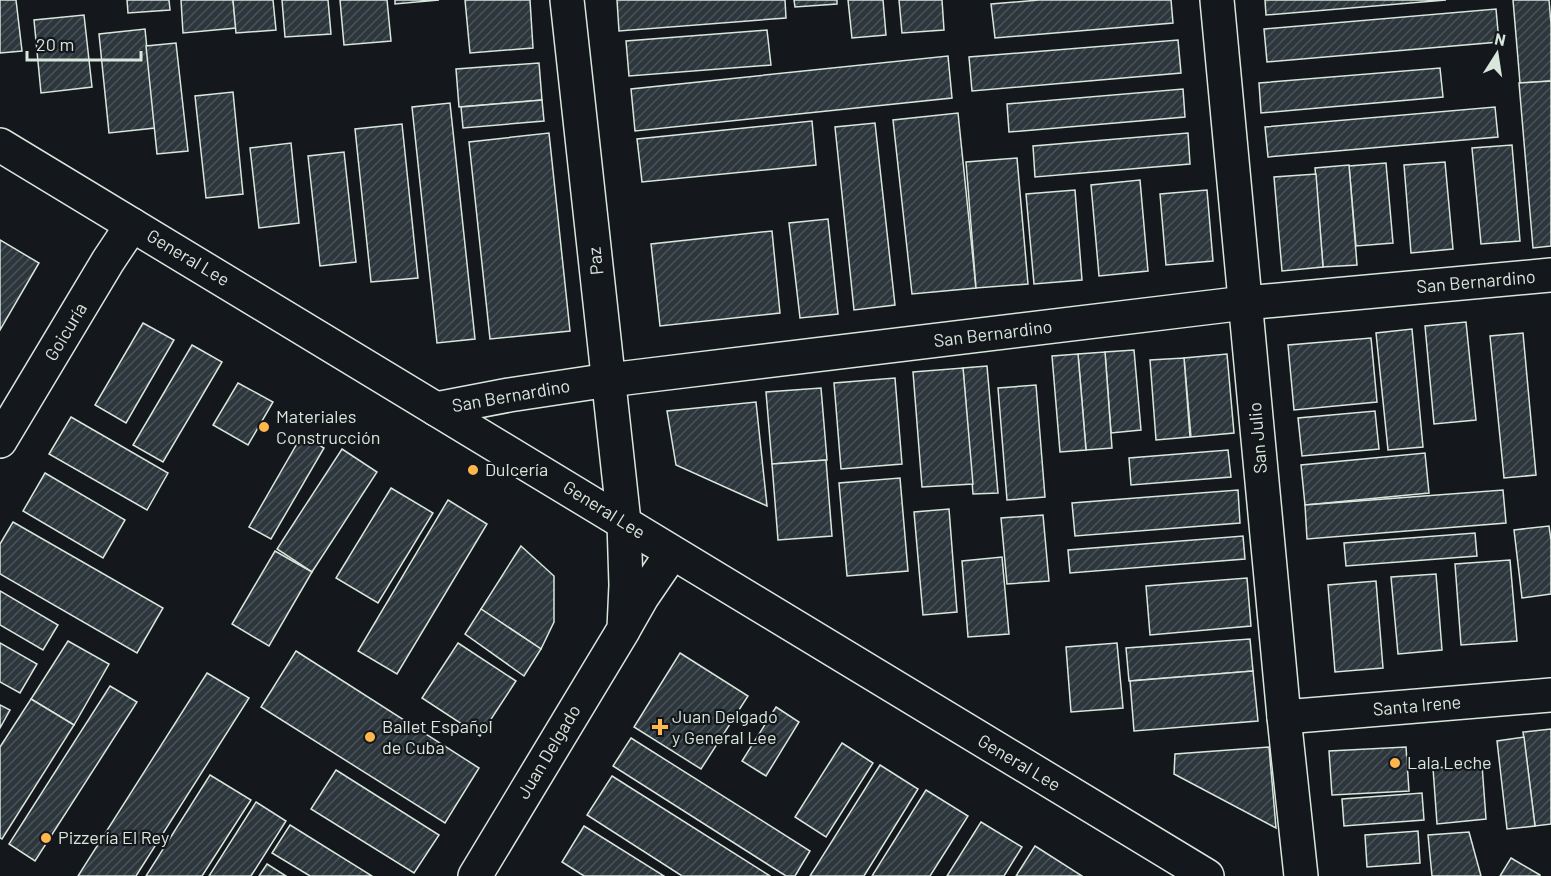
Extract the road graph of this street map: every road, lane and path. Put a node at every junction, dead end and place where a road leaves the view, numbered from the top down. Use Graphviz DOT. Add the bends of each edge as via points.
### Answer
graph roads {
  1 [pos="567,0"];
  2 [pos="1217,0"];
  3 [pos="0,145"];
  4 [pos="132,225"];
  5 [pos="1551,275"];
  6 [pos="1245,303"];
  7 [pos="609,380"];
  8 [pos="436,409"];
  9 [pos="0,441"];
  10 [pos="624,522"];
  11 [pos="672,553"];
  12 [pos="624,629"];
  13 [pos="1551,695"];
  14 [pos="1284,717"];
  15 [pos="475,876"];
  16 [pos="1207,876"];
  17 [pos="1301,876"];
  1 -- 7 [label="street, Paz"];
  2 -- 6 [label="street, San Julio"];
  3 -- 4 [label="street, General Lee"];
  4 -- 8 [label="street, General Lee"];
  4 -- 9 [label="street, Goicuría"];
  5 -- 6 [label="street, San Bernardino"];
  6 -- 7 [label="street, San Bernardino"];
  6 -- 14 [label="street, San Julio"];
  7 -- 8 [label="street, San Bernardino"];
  7 -- 10 [label="street, Paz"];
  8 -- 10 [label="street, General Lee"];
  10 -- 11 [label="street, General Lee"];
  10 -- 12 [label="street"];
  11 -- 12 [label="street, Juan Delgado"];
  11 -- 16 [label="street, General Lee"];
  12 -- 15 [label="street, Juan Delgado"];
  13 -- 14 [label="street, Santa Irene"];
  14 -- 17 [label="street, San Julio"];
}
